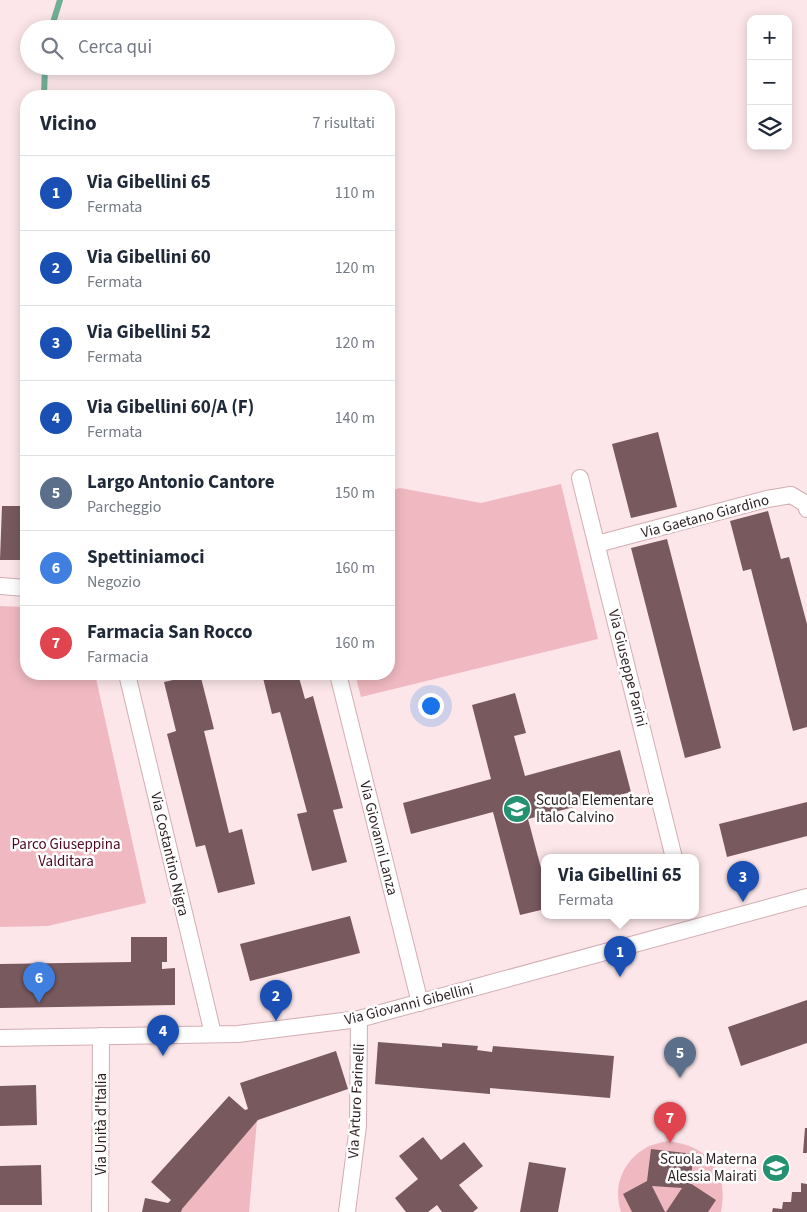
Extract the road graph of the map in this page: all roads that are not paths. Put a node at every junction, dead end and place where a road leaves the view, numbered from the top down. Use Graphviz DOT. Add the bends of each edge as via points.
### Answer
graph roads {
  1 [pos="580,478"];
  2 [pos="807,509"];
  3 [pos="597,544"];
  4 [pos="0,586"];
  5 [pos="20,588"];
  6 [pos="128,680"];
  7 [pos="339,680"];
  8 [pos="673,854"];
  9 [pos="807,897"];
  10 [pos="690,922"];
  11 [pos="420,1003"];
  12 [pos="359,1019"];
  13 [pos="213,1034"];
  14 [pos="101,1036"];
  15 [pos="0,1038"];
  16 [pos="100,1212"];
  17 [pos="347,1212"];
  1 -- 3 [label="street, Via Giuseppe Parini"];
  2 -- 3 [label="street, Via Gaetano Giardino" via="806,504 791,495 767,498"];
  3 -- 8 [label="street, Via Giuseppe Parini"];
  4 -- 5 [label="street"];
  6 -- 13 [label="street, Via Costantino Nigra"];
  7 -- 11 [label="street, Via Giovanni Lanza"];
  9 -- 10 [label="street, Via Giovanni Gibellini"];
  10 -- 11 [label="street, Via Giovanni Gibellini"];
  11 -- 12 [label="street, Via Giovanni Gibellini"];
  12 -- 13 [label="street, Via Giovanni Gibellini" via="238,1034"];
  12 -- 17 [label="street, Via Arturo Farinelli" via="358,1126"];
  13 -- 14 [label="street, Via Giovanni Gibellini"];
  14 -- 15 [label="street, Via Giovanni Gibellini"];
  14 -- 16 [label="street, Via Unità d'Italia"];
}
